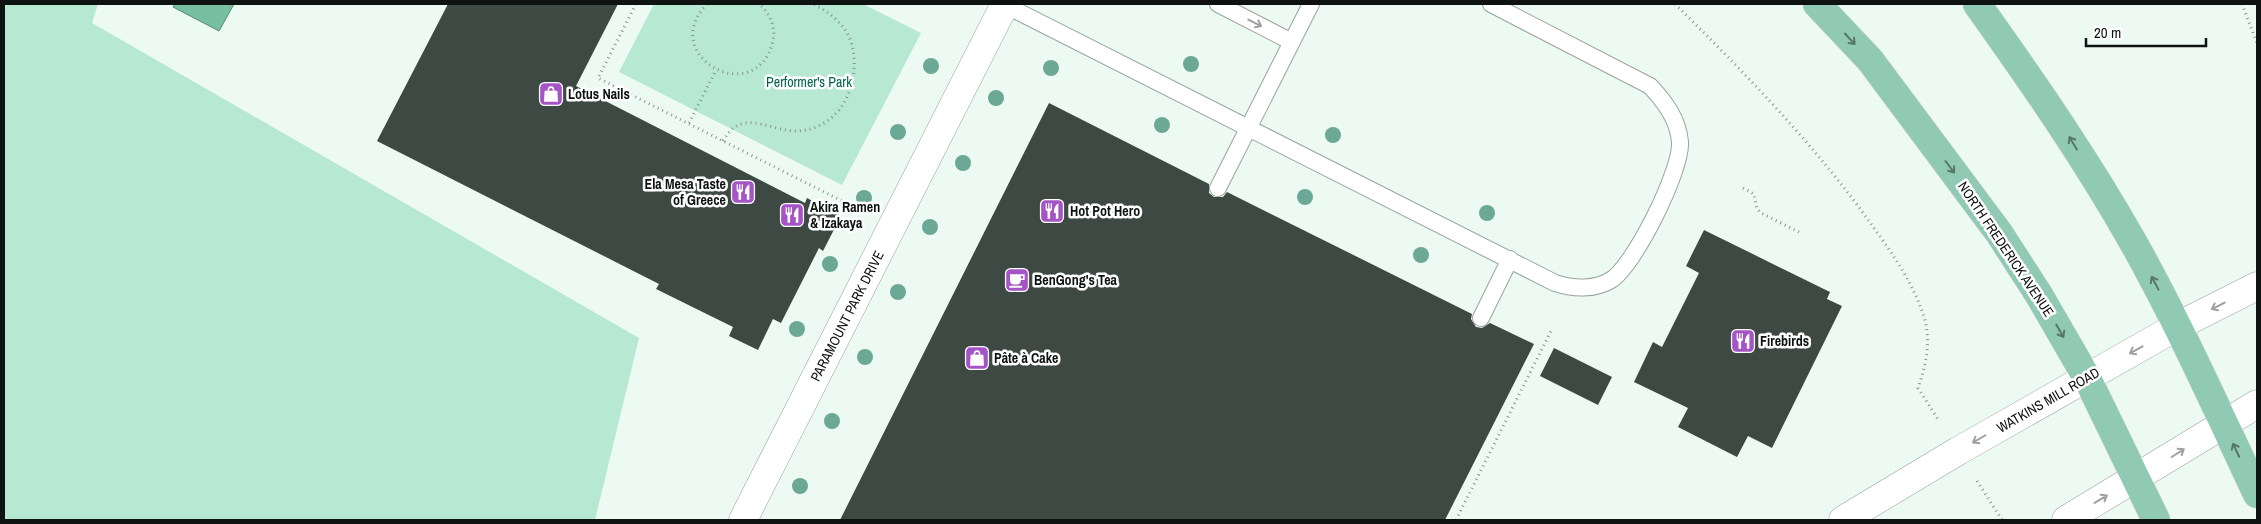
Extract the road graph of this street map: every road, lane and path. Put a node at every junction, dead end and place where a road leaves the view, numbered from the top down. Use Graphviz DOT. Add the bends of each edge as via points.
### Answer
graph roads {
  1 [pos="636,4"];
  2 [pos="707,4"];
  3 [pos="759,4"];
  4 [pos="813,4"];
  5 [pos="1005,4"];
  6 [pos="1218,4"];
  7 [pos="1311,4"];
  8 [pos="1491,4"];
  9 [pos="1675,4"];
  10 [pos="1817,4"];
  11 [pos="1977,4"];
  12 [pos="2242,4"];
  13 [pos="1292,42"];
  14 [pos="2257,43"];
  15 [pos="716,70"];
  16 [pos="688,123"];
  17 [pos="1248,127"];
  18 [pos="724,141"];
  19 [pos="1218,188"];
  20 [pos="1743,188"];
  21 [pos="852,206"];
  22 [pos="1802,233"];
  23 [pos="1510,259"];
  24 [pos="2257,286"];
  25 [pos="1481,318"];
  26 [pos="2178,326"];
  27 [pos="1552,329"];
  28 [pos="2087,378"];
  29 [pos="1918,388"];
  30 [pos="2257,404"];
  31 [pos="2224,424"];
  32 [pos="2136,478"];
  33 [pos="2257,494"];
  34 [pos="743,520"];
  35 [pos="1456,520"];
  36 [pos="1843,520"];
  37 [pos="2066,520"];
  38 [pos="2156,520"];
  1 -- 16 [label="path" via="598,78"];
  2 -- 15 [label="path" via="695,21 694,44 705,63"];
  3 -- 15 [label="path" via="769,15 773,26 774,36 766,58 748,72 737,74"];
  4 -- 18 [label="path" via="825,9 841,24 851,41 855,60 848,98 836,113 801,131 746,123 734,126"];
  5 -- 17 [label="lane"];
  5 -- 34 [label="street, PARAMOUNT PARK DRIVE"];
  6 -- 13 [label="lane, one-way"];
  7 -- 13 [label="lane"];
  8 -- 23 [label="lane" via="1650,86 1669,108 1680,141 1675,172 1630,261 1618,276 1601,285 1570,287 1555,283"];
  9 -- 29 [label="path" via="1737,66 1826,164 1888,248 1922,311 1929,344 1926,367"];
  10 -- 28 [label="main road, NORTH FREDERICK AVENUE, one-way" via="1870,60 1998,233 2039,295"];
  26 -- 11 [label="main road, one-way" via="2132,240 2054,113"];
  12 -- 14 [label="path"];
  13 -- 17 [label="lane"];
  15 -- 16 [label="path"];
  16 -- 18 [label="path"];
  17 -- 19 [label="lane"];
  17 -- 23 [label="lane"];
  18 -- 21 [label="path"];
  20 -- 22 [label="path" via="1754,194 1759,211"];
  23 -- 25 [label="lane"];
  24 -- 26 [label="street, WATKINS MILL ROAD, one-way"];
  26 -- 28 [label="street, WATKINS MILL ROAD, one-way"];
  26 -- 31 [label="main road"];
  27 -- 35 [label="path"];
  28 -- 32 [label="main road, NORTH FREDERICK AVENUE"];
  28 -- 36 [label="street, WATKINS MILL ROAD, one-way"];
  30 -- 31 [label="street"];
  32 -- 31 [label="street, one-way"];
  33 -- 31 [label="main road, one-way"];
  37 -- 32 [label="street, one-way"];
  32 -- 38 [label="main road, NORTH FREDERICK AVENUE"];
}
